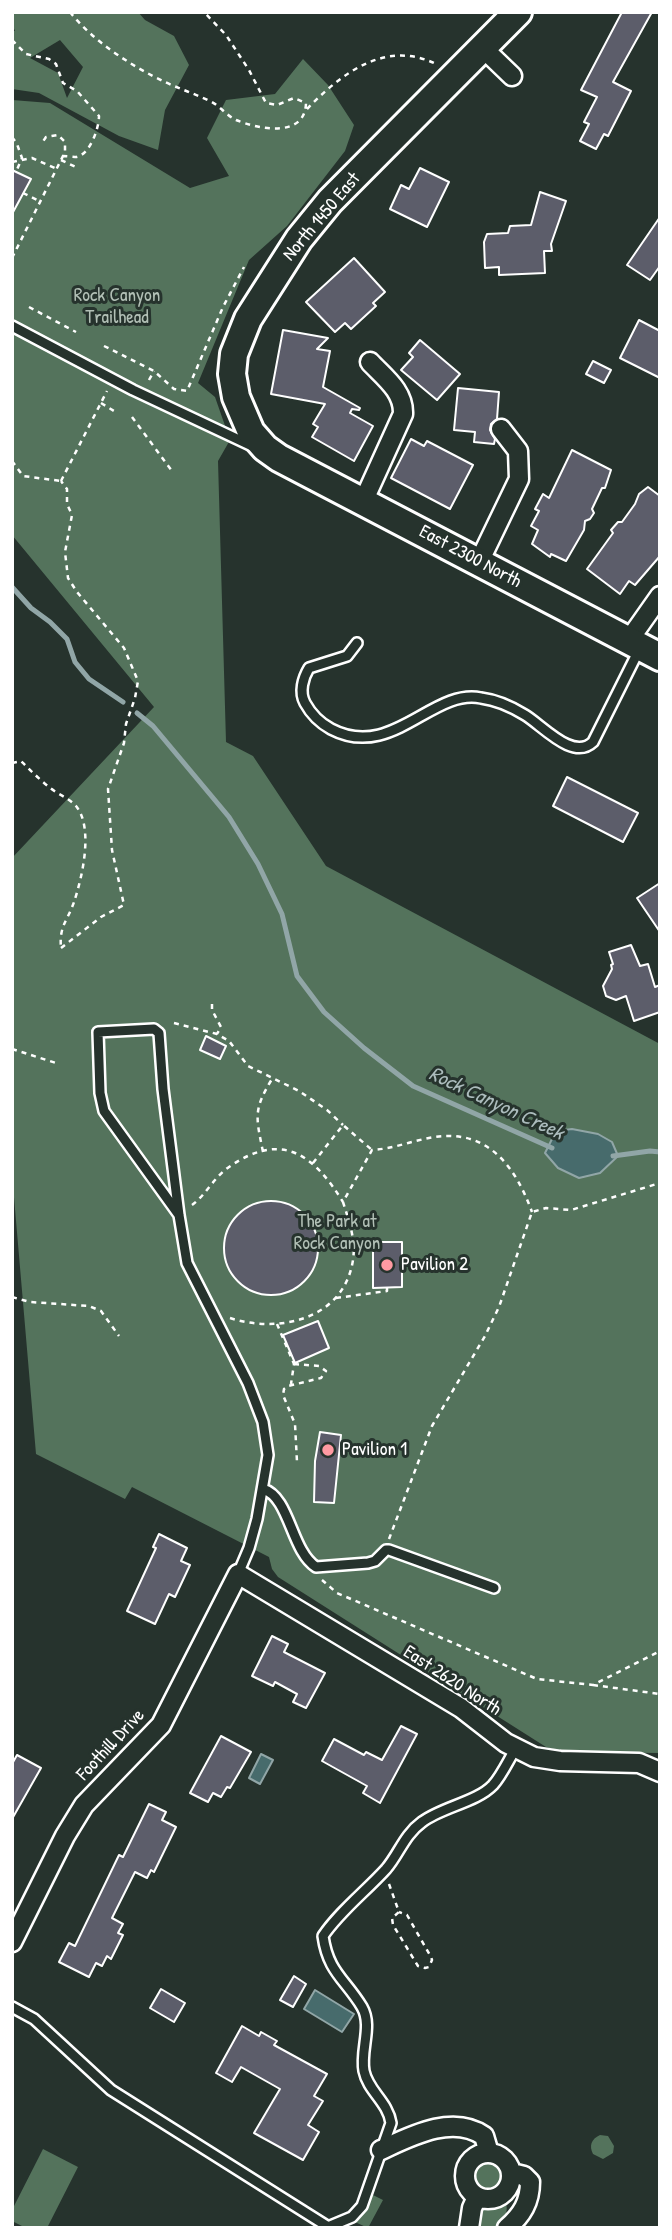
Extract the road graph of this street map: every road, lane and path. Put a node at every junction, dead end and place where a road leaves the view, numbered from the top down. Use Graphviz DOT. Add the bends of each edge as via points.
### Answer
graph roads {
  1 [pos="70,12"];
  2 [pos="204,12"];
  3 [pos="518,12"];
  4 [pos="12,40"];
  5 [pos="483,48"];
  6 [pos="512,76"];
  7 [pos="452,79"];
  8 [pos="305,111"];
  9 [pos="12,137"];
  10 [pos="43,143"];
  11 [pos="22,158"];
  12 [pos="62,158"];
  13 [pos="12,162"];
  14 [pos="78,168"];
  15 [pos="57,169"];
  16 [pos="16,172"];
  17 [pos="23,193"];
  18 [pos="40,202"];
  19 [pos="12,258"];
  20 [pos="244,267"];
  21 [pos="29,307"];
  22 [pos="12,326"];
  23 [pos="76,332"];
  24 [pos="104,346"];
  25 [pos="370,362"];
  26 [pos="154,371"];
  27 [pos="149,380"];
  28 [pos="107,389"];
  29 [pos="101,402"];
  30 [pos="114,411"];
  31 [pos="132,417"];
  32 [pos="501,429"];
  33 [pos="279,458"];
  34 [pos="12,461"];
  35 [pos="172,471"];
  36 [pos="61,481"];
  37 [pos="363,502"];
  38 [pos="479,562"];
  39 [pos="660,596"];
  40 [pos="357,643"];
  41 [pos="643,647"];
  42 [pos="12,763"];
  43 [pos="212,1004"];
  44 [pos="174,1023"];
  45 [pos="217,1034"];
  46 [pos="12,1049"];
  47 [pos="56,1063"];
  48 [pos="273,1078"];
  49 [pos="343,1125"];
  50 [pos="372,1150"];
  51 [pos="263,1152"];
  52 [pos="313,1163"];
  53 [pos="660,1183"];
  54 [pos="343,1202"];
  55 [pos="192,1205"];
  56 [pos="532,1212"];
  57 [pos="179,1214"];
  58 [pos="387,1287"];
  59 [pos="12,1297"];
  60 [pos="336,1298"];
  61 [pos="229,1318"];
  62 [pos="277,1324"];
  63 [pos="119,1336"];
  64 [pos="294,1364"];
  65 [pos="290,1385"];
  66 [pos="297,1462"];
  67 [pos="263,1489"];
  68 [pos="386,1550"];
  69 [pos="319,1568"];
  70 [pos="238,1574"];
  71 [pos="494,1588"];
  72 [pos="660,1651"];
  73 [pos="593,1685"];
  74 [pos="660,1695"];
  75 [pos="516,1748"];
  76 [pos="660,1772"];
  77 [pos="384,1871"];
  78 [pos="399,1912"];
  79 [pos="12,1942"];
  80 [pos="12,2007"];
  81 [pos="381,2150"];
  82 [pos="488,2153"];
  83 [pos="512,2173"];
  84 [pos="477,2197"];
  85 [pos="329,2227"];
  86 [pos="469,2228"];
  87 [pos="507,2228"];
  1 -- 8 [label="path" via="90,33 142,70 212,102 235,119 287,128"];
  2 -- 8 [label="path" via="226,35 266,103 276,105 298,98 306,103"];
  3 -- 5 [label="street, North 1450 East"];
  4 -- 12 [label="path" via="26,54 56,64 63,83 77,91 99,116 86,151"];
  5 -- 6 [label="street"];
  5 -- 7 [label="street, North 1450 East"];
  7 -- 8 [label="path" via="425,59 381,59 343,75"];
  7 -- 33 [label="street, North 1450 East" via="323,209 284,260 242,331 233,365 236,397 251,432"];
  9 -- 11 [label="path"];
  10 -- 12 [label="path" via="54,134 63,138"];
  11 -- 13 [label="path"];
  11 -- 15 [label="path"];
  11 -- 16 [label="path"];
  12 -- 14 [label="path"];
  12 -- 15 [label="path"];
  15 -- 18 [label="path"];
  17 -- 18 [label="path"];
  18 -- 19 [label="path"];
  20 -- 26 [label="path" via="189,389 174,389"];
  21 -- 23 [label="path"];
  22 -- 33 [label="lane" via="133,390"];
  24 -- 26 [label="path"];
  25 -- 37 [label="street" via="399,393 403,414"];
  26 -- 27 [label="path"];
  28 -- 29 [label="path"];
  29 -- 30 [label="path"];
  29 -- 36 [label="path"];
  31 -- 35 [label="path"];
  32 -- 38 [label="street" via="518,451 519,479"];
  33 -- 37 [label="street, East 2300 North"];
  34 -- 36 [label="path" via="27,478"];
  36 -- 42 [label="path" via="72,515 65,552 68,578 124,648 138,681 108,789 112,850 124,905 61,948 60,932 85,866 80,814 20,761"];
  37 -- 38 [label="street, East 2300 North"];
  38 -- 41 [label="street, East 2300 North"];
  39 -- 41 [label="street"];
  40 -- 41 [label="lane" via="346,656 309,668 302,684 310,712 341,734 384,734 457,699 478,697 514,709 579,748 593,742"];
  43 -- 45 [label="path" via="221,1027"];
  44 -- 45 [label="path"];
  45 -- 48 [label="path" via="229,1041 248,1066"];
  46 -- 47 [label="path"];
  48 -- 49 [label="path" via="311,1099"];
  48 -- 51 [label="path" via="256,1114"];
  49 -- 50 [label="path"];
  49 -- 52 [label="path"];
  50 -- 54 [label="path"];
  50 -- 56 [label="path" via="435,1137 477,1140 503,1159 522,1185"];
  51 -- 52 [label="path" via="292,1150"];
  51 -- 55 [label="path" via="229,1167"];
  52 -- 54 [label="path"];
  53 -- 56 [label="path" via="571,1210"];
  54 -- 60 [label="path" via="353,1234 353,1259 342,1293"];
  56 -- 68 [label="path" via="499,1307 432,1426"];
  57 -- 57 [label="lane" via="159,1033 154,1029 98,1032 104,1111"];
  57 -- 67 [label="lane" via="187,1263 263,1422 268,1455"];
  58 -- 60 [label="path" via="387,1291"];
  59 -- 63 [label="path" via="89,1306 101,1311"];
  60 -- 62 [label="path" via="312,1316"];
  61 -- 62 [label="path"];
  62 -- 64 [label="path"];
  64 -- 65 [label="path"];
  64 -- 65 [label="path" via="322,1367 325,1374"];
  65 -- 66 [label="path" via="283,1395 295,1424"];
  67 -- 69 [label="lane" via="274,1494 306,1558"];
  67 -- 70 [label="lane" via="250,1548"];
  68 -- 69 [label="lane" via="375,1561"];
  68 -- 71 [label="lane"];
  69 -- 73 [label="path" via="322,1579 337,1593 537,1679"];
  70 -- 75 [label="street, East 2620 North" via="461,1708"];
  70 -- 79 [label="street, Foothill Drive" via="161,1725 84,1805"];
  72 -- 73 [label="path"];
  73 -- 74 [label="path"];
  75 -- 76 [label="street, East 2620 North" via="534,1757 639,1763"];
  75 -- 77 [label="lane" via="494,1784 420,1823"];
  77 -- 78 [label="path"];
  77 -- 81 [label="lane" via="323,1936 330,1965 367,2020 364,2070 390,2112 391,2123"];
  78 -- 78 [label="path" via="393,1925 418,1966 429,1966 431,1957 407,1915"];
  80 -- 85 [label="lane" via="34,2019 111,2090"];
  81 -- 82 [label="street" via="421,2133 456,2127 484,2136"];
  81 -- 85 [label="lane" via="362,2206 352,2217"];
  82 -- 83 [label="street" via="505,2160"];
  82 -- 84 [label="street" via="467,2165 467,2181"];
  83 -- 84 [label="street" via="504,2190 494,2197"];
  83 -- 87 [label="street" via="524,2176 530,2190 521,2216"];
  84 -- 86 [label="street"];
}
